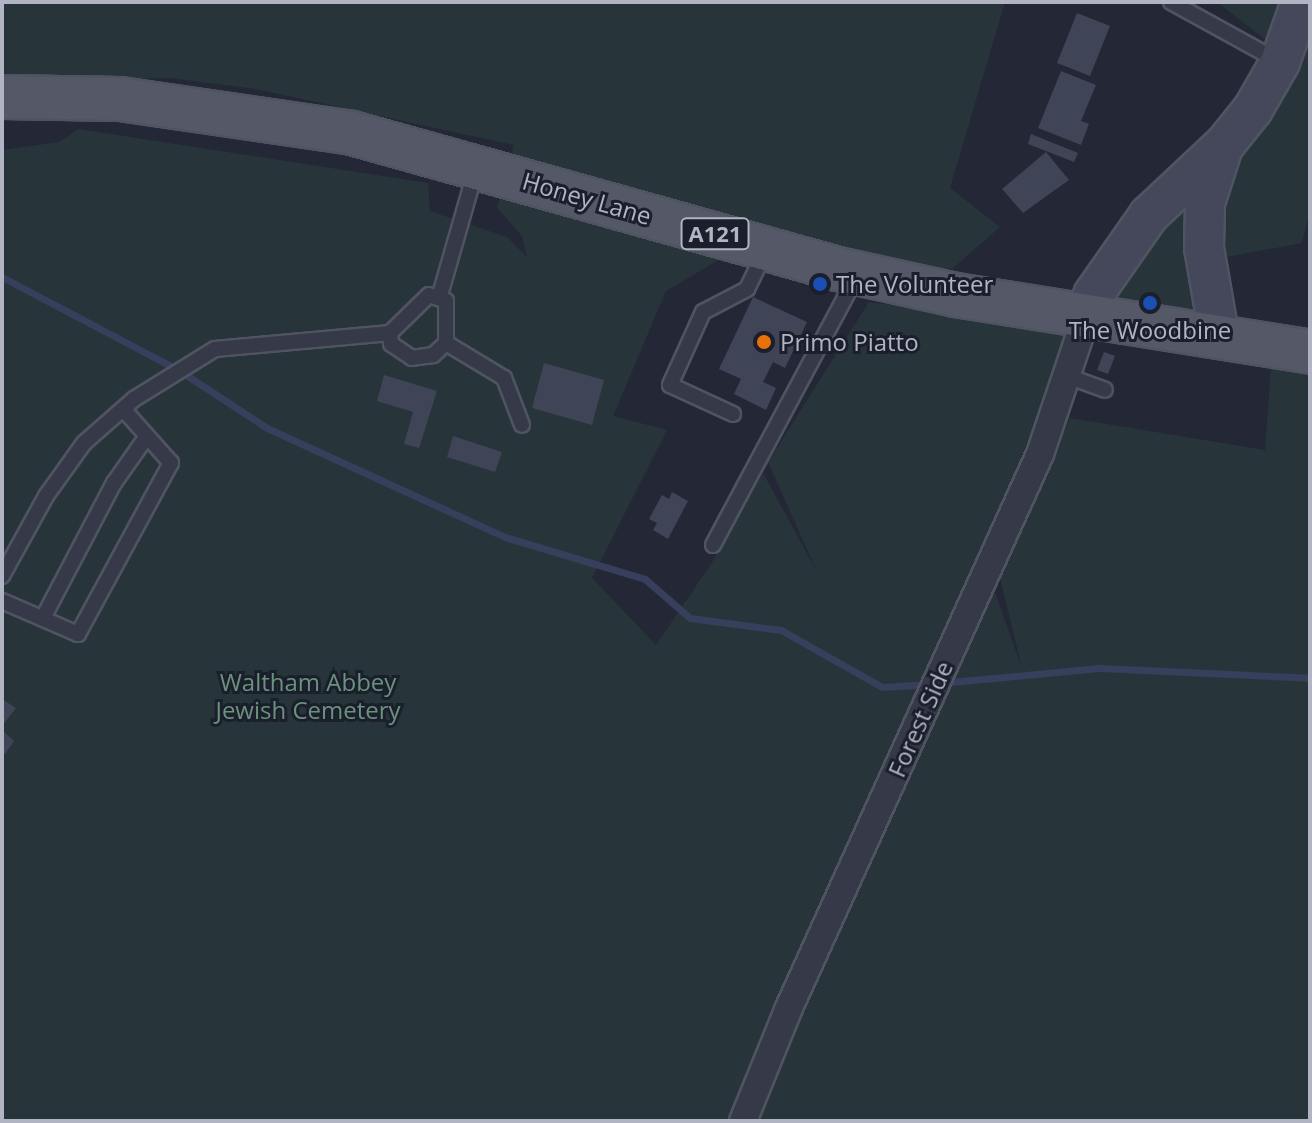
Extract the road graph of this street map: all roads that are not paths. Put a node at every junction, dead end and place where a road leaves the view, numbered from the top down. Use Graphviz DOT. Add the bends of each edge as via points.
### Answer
graph roads {
  1 [pos="1171,2"];
  2 [pos="1301,2"];
  3 [pos="1280,62"];
  4 [pos="2,97"];
  5 [pos="1225,144"];
  6 [pos="477,167"];
  7 [pos="767,248"];
  8 [pos="858,273"];
  9 [pos="440,295"];
  10 [pos="1087,314"];
  11 [pos="390,333"];
  12 [pos="1219,334"];
  13 [pos="446,343"];
  14 [pos="1307,347"];
  15 [pos="1070,377"];
  16 [pos="1105,390"];
  17 [pos="123,409"];
  18 [pos="733,414"];
  19 [pos="522,425"];
  20 [pos="147,436"];
  21 [pos="713,545"];
  22 [pos="2,576"];
  23 [pos="2,601"];
  24 [pos="43,618"];
  25 [pos="743,1121"];
  1 -- 3 [label="lane"];
  2 -- 3 [label="street"];
  3 -- 5 [label="street"];
  4 -- 6 [label="main road, Honey Lane / A121" via="120,99 223,110 352,133"];
  5 -- 10 [label="street" via="1149,215 1093,295"];
  5 -- 12 [label="street" via="1205,203 1204,248"];
  6 -- 7 [label="main road, Honey Lane / A121"];
  6 -- 9 [label="lane"];
  7 -- 8 [label="main road, Honey Lane / A121"];
  7 -- 18 [label="lane" via="747,289 703,312 670,385"];
  8 -- 10 [label="main road, Honey Lane / A121"];
  8 -- 21 [label="lane"];
  9 -- 11 [label="lane" via="429,295"];
  9 -- 13 [label="lane" via="446,301"];
  10 -- 12 [label="main road, Honey Lane / A121"];
  10 -- 15 [label="street, Forest Side"];
  11 -- 13 [label="lane" via="391,344 412,358 433,355"];
  11 -- 17 [label="lane" via="215,349"];
  12 -- 14 [label="main road, Honey Lane / A121"];
  13 -- 19 [label="lane" via="504,378"];
  15 -- 16 [label="lane"];
  15 -- 25 [label="street, Forest Side"];
  17 -- 20 [label="lane"];
  17 -- 22 [label="lane" via="76,454"];
  20 -- 24 [label="lane" via="114,483"];
  20 -- 24 [label="lane" via="171,463 78,634"];
  23 -- 24 [label="lane"];
}
